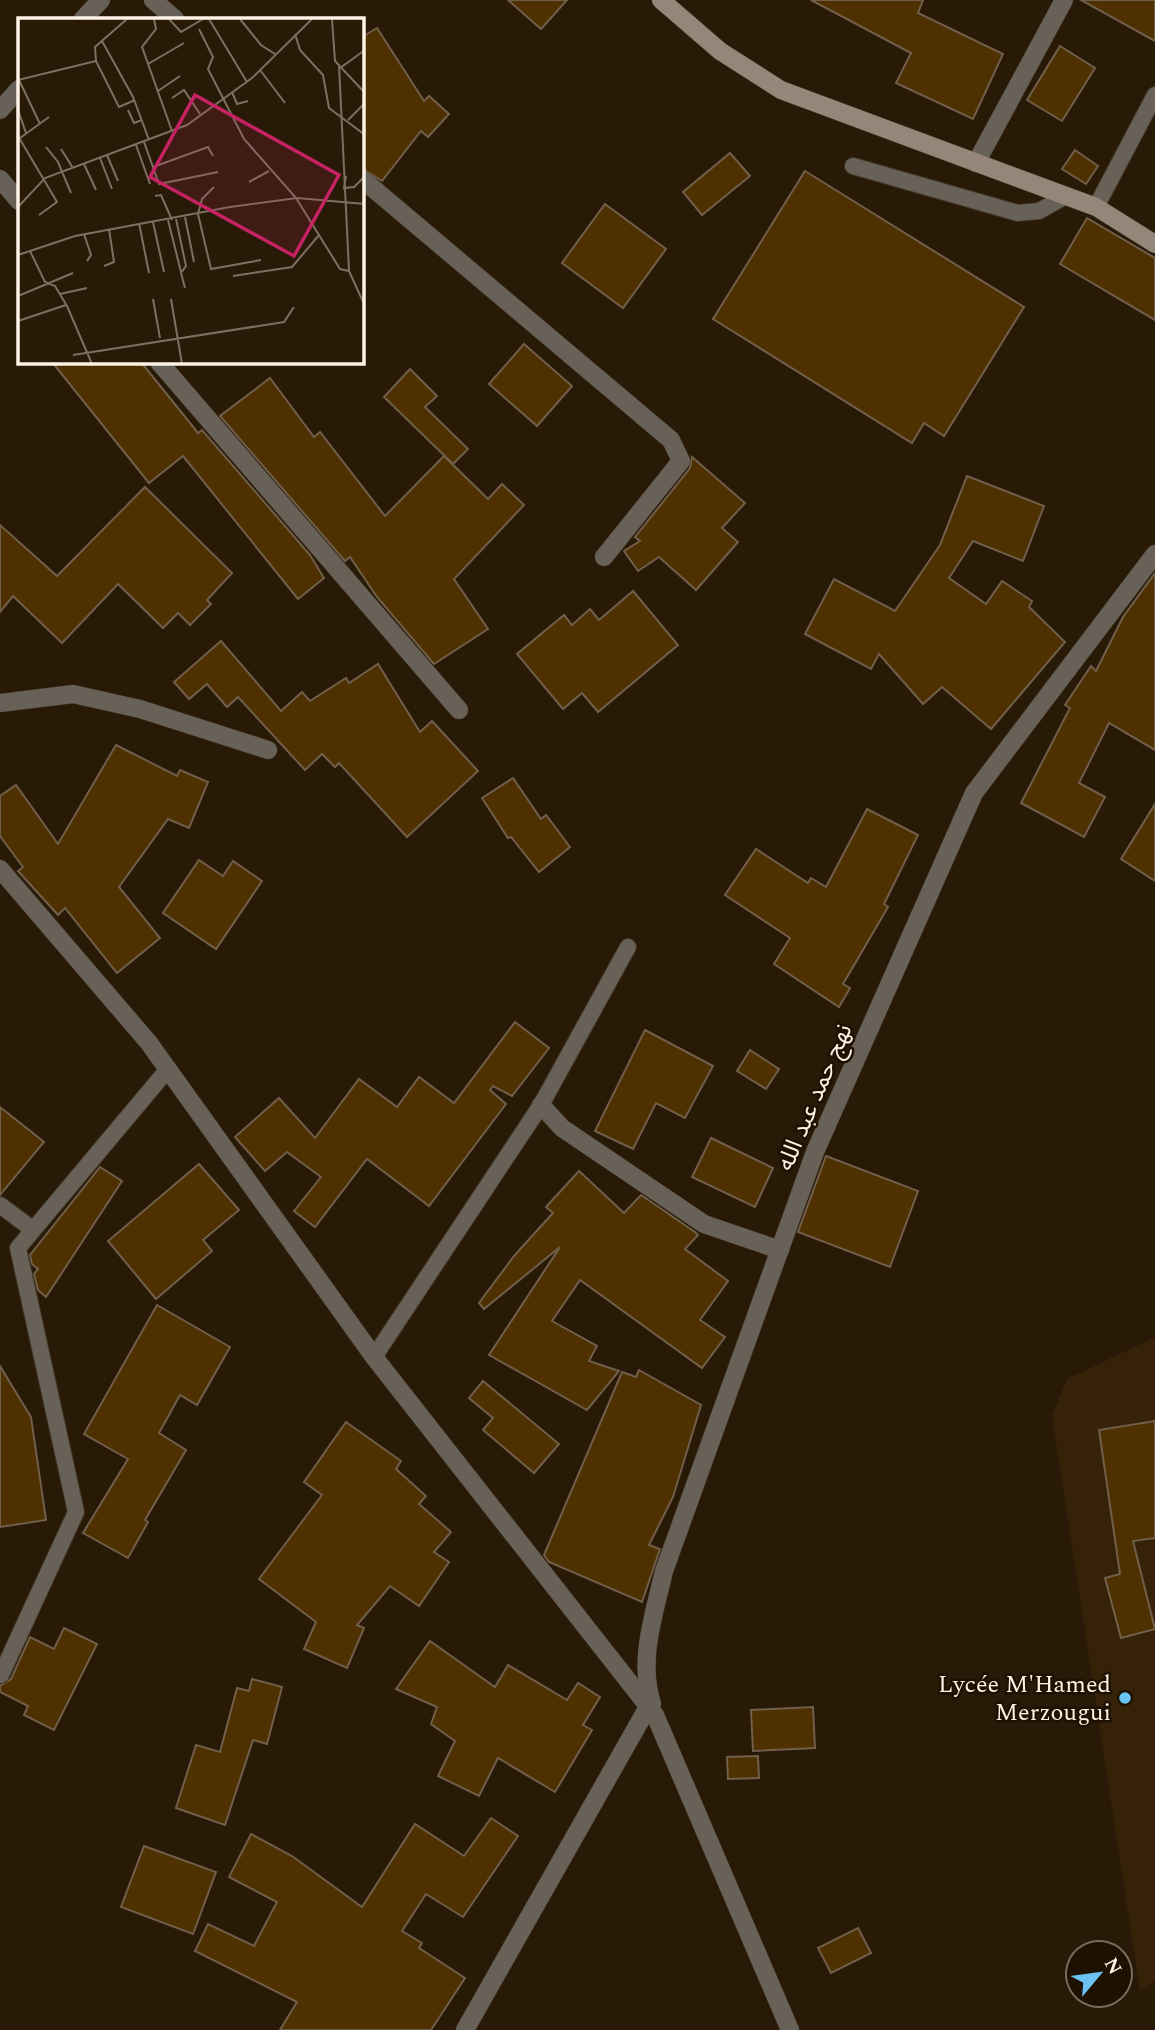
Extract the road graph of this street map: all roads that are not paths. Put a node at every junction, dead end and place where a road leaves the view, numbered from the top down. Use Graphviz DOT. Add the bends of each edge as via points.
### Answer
graph roads {
  1 [pos="101,0"];
  2 [pos="153,0"];
  3 [pos="661,0"];
  4 [pos="1064,0"];
  5 [pos="84,18"];
  6 [pos="174,18"];
  7 [pos="18,90"];
  8 [pos="1155,96"];
  9 [pos="0,110"];
  10 [pos="976,163"];
  11 [pos="853,166"];
  12 [pos="0,179"];
  13 [pos="364,181"];
  14 [pos="1066,196"];
  15 [pos="18,200"];
  16 [pos="1096,207"];
  17 [pos="1155,244"];
  18 [pos="161,364"];
  19 [pos="1155,554"];
  20 [pos="604,557"];
  21 [pos="0,703"];
  22 [pos="459,710"];
  23 [pos="268,750"];
  24 [pos="0,869"];
  25 [pos="628,947"];
  26 [pos="168,1069"];
  27 [pos="541,1105"];
  28 [pos="0,1205"];
  29 [pos="32,1229"];
  30 [pos="780,1251"];
  31 [pos="374,1357"];
  32 [pos="1,1675"];
  33 [pos="652,1711"];
  34 [pos="465,2030"];
  35 [pos="790,2030"];
  1 -- 5 [label="street"];
  2 -- 6 [label="street"];
  3 -- 10 [label="street" via="720,51 781,90"];
  4 -- 10 [label="street"];
  7 -- 9 [label="street"];
  8 -- 16 [label="lane"];
  10 -- 14 [label="street"];
  11 -- 14 [label="lane" via="1018,213 1039,211"];
  12 -- 15 [label="street"];
  13 -- 20 [label="street" via="671,440 681,461"];
  14 -- 16 [label="street"];
  16 -- 17 [label="street"];
  18 -- 22 [label="street"];
  19 -- 30 [label="street, نهج حمد عبد الله" via="974,793 816,1152"];
  21 -- 23 [label="street" via="73,694 140,709"];
  24 -- 26 [label="street"];
  25 -- 27 [label="lane"];
  26 -- 29 [label="lane"];
  26 -- 31 [label="street"];
  27 -- 30 [label="street" via="562,1128 704,1224"];
  27 -- 31 [label="lane"];
  28 -- 29 [label="lane"];
  29 -- 32 [label="lane" via="18,1248 76,1512"];
  30 -- 33 [label="street, نهج حمد عبد الله" via="664,1571 648,1637 645,1681"];
  31 -- 33 [label="street"];
  33 -- 34 [label="street"];
  33 -- 35 [label="street"];
}
